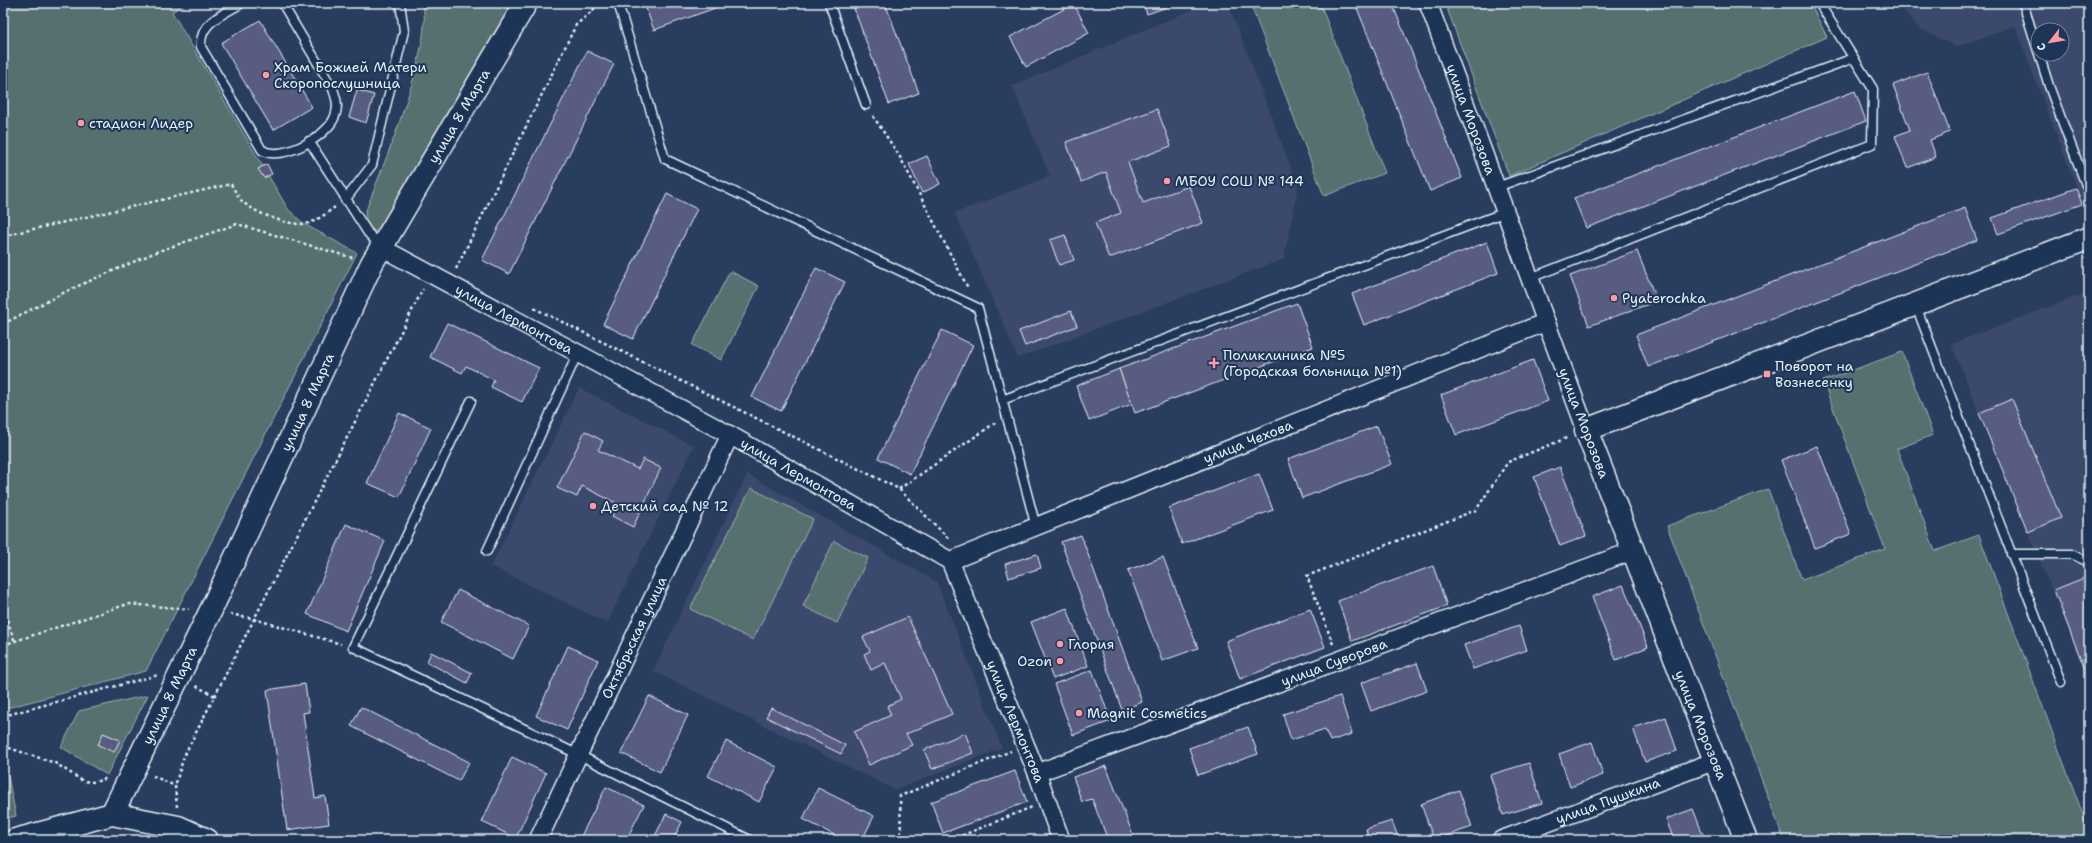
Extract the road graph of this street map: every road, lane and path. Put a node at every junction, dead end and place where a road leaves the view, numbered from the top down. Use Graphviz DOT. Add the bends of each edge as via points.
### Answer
graph roads {
  1 [pos="242,3"];
  2 [pos="282,3"];
  3 [pos="400,3"];
  4 [pos="526,3"];
  5 [pos="601,3"];
  6 [pos="618,3"];
  7 [pos="829,3"];
  8 [pos="1428,3"];
  9 [pos="1818,3"];
  10 [pos="2023,3"];
  11 [pos="2030,25"];
  12 [pos="1854,58"];
  13 [pos="2042,62"];
  14 [pos="866,105"];
  15 [pos="309,141"];
  16 [pos="1497,187"];
  17 [pos="2089,193"];
  18 [pos="345,200"];
  19 [pos="1506,212"];
  20 [pos="3,236"];
  21 [pos="2089,238"];
  22 [pos="377,255"];
  23 [pos="456,269"];
  24 [pos="464,273"];
  25 [pos="1530,278"];
  26 [pos="424,279"];
  27 [pos="1915,304"];
  28 [pos="528,305"];
  29 [pos="978,308"];
  30 [pos="1546,322"];
  31 [pos="3,324"];
  32 [pos="578,353"];
  33 [pos="1002,400"];
  34 [pos="471,401"];
  35 [pos="1006,416"];
  36 [pos="1586,430"];
  37 [pos="730,435"];
  38 [pos="899,489"];
  39 [pos="1036,527"];
  40 [pos="951,541"];
  41 [pos="487,551"];
  42 [pos="1632,551"];
  43 [pos="2012,554"];
  44 [pos="950,561"];
  45 [pos="2089,562"];
  46 [pos="3,609"];
  47 [pos="211,610"];
  48 [pos="254,619"];
  49 [pos="15,642"];
  50 [pos="3,645"];
  51 [pos="353,647"];
  52 [pos="1339,661"];
  53 [pos="178,676"];
  54 [pos="2061,682"];
  55 [pos="215,696"];
  56 [pos="3,716"];
  57 [pos="3,746"];
  58 [pos="1014,750"];
  59 [pos="579,755"];
  60 [pos="1715,760"];
  61 [pos="134,767"];
  62 [pos="1037,774"];
  63 [pos="175,786"];
  64 [pos="1047,802"];
  65 [pos="112,814"];
  66 [pos="178,827"];
  67 [pos="15,840"];
  68 [pos="207,840"];
  69 [pos="538,840"];
  70 [pos="750,840"];
  71 [pos="901,840"];
  72 [pos="951,840"];
  73 [pos="1062,840"];
  74 [pos="1501,840"];
  75 [pos="1746,840"];
  1 -- 15 [label="lane" via="204,29 200,37 201,46 262,150 268,153 289,152"];
  2 -- 15 [label="lane" via="333,89 338,104 335,117 329,126"];
  3 -- 18 [label="lane" via="404,31 372,165"];
  4 -- 22 [label="street, улица 8 Марта"];
  5 -- 23 [label="path" via="576,25"];
  6 -- 29 [label="lane" via="665,159"];
  7 -- 14 [label="lane"];
  8 -- 16 [label="street, улица Морозова"];
  9 -- 12 [label="lane"];
  10 -- 11 [label="lane"];
  12 -- 16 [label="lane"];
  12 -- 25 [label="lane" via="1874,89 1872,144"];
  13 -- 17 [label="lane"];
  14 -- 29 [label="path" via="900,156"];
  15 -- 18 [label="lane"];
  16 -- 19 [label="street, улица Морозова"];
  18 -- 20 [label="path" via="326,214 304,224 279,220 249,207 240,200 231,184"];
  18 -- 22 [label="lane" via="368,233"];
  19 -- 25 [label="street, улица Морозова"];
  19 -- 33 [label="lane"];
  21 -- 27 [label="street"];
  22 -- 26 [label="street, улица Лермонтова"];
  22 -- 31 [label="path" via="237,224 156,252 69,290"];
  22 -- 47 [label="street, улица 8 Марта"];
  23 -- 24 [label="path"];
  23 -- 26 [label="path"];
  25 -- 30 [label="street, улица Морозова"];
  26 -- 32 [label="street, улица Лермонтова"];
  26 -- 48 [label="path" via="425,286"];
  27 -- 36 [label="street"];
  27 -- 43 [label="lane"];
  28 -- 38 [label="path"];
  29 -- 33 [label="lane"];
  30 -- 36 [label="street, улица Морозова"];
  30 -- 39 [label="street, улица Чехова"];
  32 -- 37 [label="street, улица Лермонтова"];
  32 -- 41 [label="lane"];
  33 -- 35 [label="lane"];
  34 -- 51 [label="lane"];
  35 -- 38 [label="path"];
  35 -- 39 [label="lane"];
  36 -- 42 [label="street, улица Морозова"];
  36 -- 52 [label="path" via="1508,462 1476,510 1307,576"];
  37 -- 44 [label="street, улица Лермонтова"];
  37 -- 59 [label="street, Октябрьская улица"];
  38 -- 40 [label="path"];
  39 -- 44 [label="street, улица Чехова"];
  42 -- 52 [label="street, улица Суворова"];
  42 -- 60 [label="street, улица Морозова"];
  43 -- 45 [label="lane" via="2072,554"];
  43 -- 54 [label="lane"];
  44 -- 62 [label="street, улица Лермонтова"];
  46 -- 49 [label="path"];
  47 -- 48 [label="path"];
  47 -- 49 [label="path" via="128,604"];
  47 -- 53 [label="street, улица 8 Марта"];
  48 -- 51 [label="path"];
  48 -- 55 [label="path"];
  49 -- 50 [label="path"];
  51 -- 59 [label="lane"];
  52 -- 62 [label="street, улица Суворова"];
  53 -- 55 [label="path"];
  53 -- 56 [label="path" via="165,673"];
  53 -- 61 [label="street, улица 8 Марта"];
  55 -- 63 [label="path" via="184,756"];
  57 -- 61 [label="path" via="55,763 83,781 96,782 110,777 120,768"];
  58 -- 71 [label="path" via="900,796"];
  59 -- 69 [label="street, Октябрьская улица"];
  59 -- 70 [label="lane"];
  60 -- 74 [label="street, улица Пушкина"];
  60 -- 75 [label="street, улица Морозова"];
  61 -- 63 [label="path"];
  61 -- 65 [label="street, улица 8 Марта"];
  62 -- 64 [label="street, улица Лермонтова"];
  63 -- 66 [label="path"];
  64 -- 72 [label="path"];
  64 -- 73 [label="street, улица Лермонтова"];
  65 -- 66 [label="street"];
  65 -- 67 [label="street"];
  66 -- 68 [label="street"];
}
